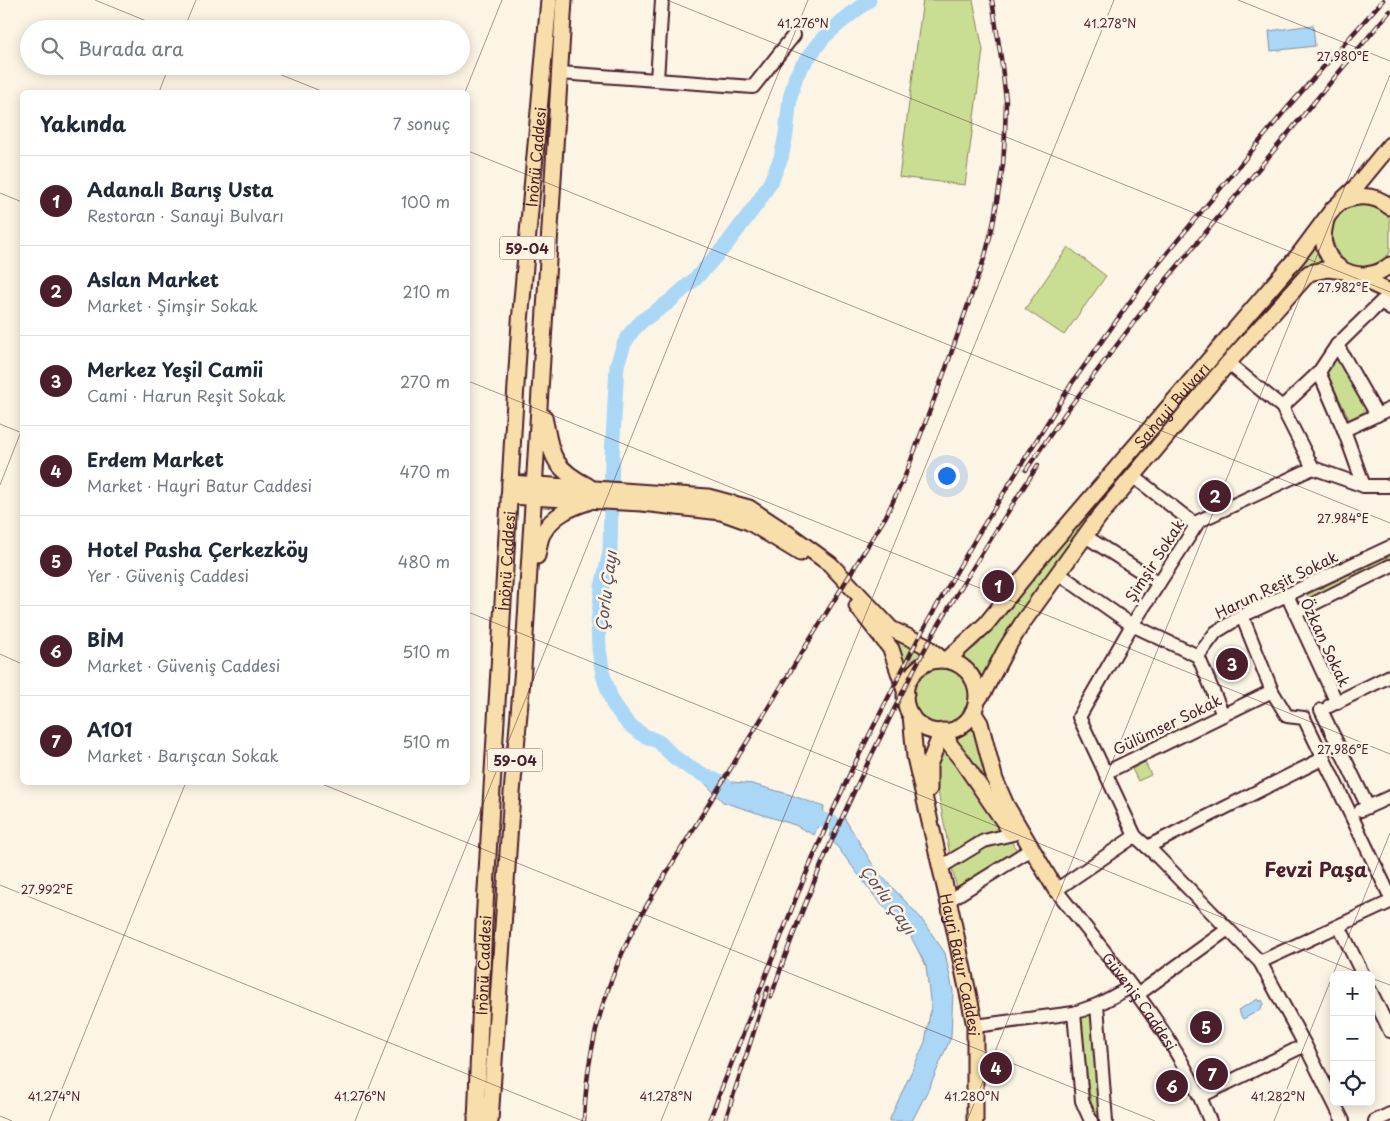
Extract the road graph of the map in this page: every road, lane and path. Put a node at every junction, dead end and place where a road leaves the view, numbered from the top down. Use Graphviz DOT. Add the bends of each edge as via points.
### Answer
graph roads {
  1 [pos="550,0"];
  2 [pos="564,0"];
  3 [pos="662,0"];
  4 [pos="794,36"];
  5 [pos="560,73"];
  6 [pos="658,80"];
  7 [pos="1390,145"];
  8 [pos="1390,207"];
  9 [pos="1333,209"];
  10 [pos="1390,264"];
  11 [pos="1344,271"];
  12 [pos="1390,292"];
  13 [pos="1390,309"];
  14 [pos="1337,345"];
  15 [pos="1228,363"];
  16 [pos="1319,372"];
  17 [pos="540,399"];
  18 [pos="1282,407"];
  19 [pos="1390,409"];
  20 [pos="1377,416"];
  21 [pos="1344,430"];
  22 [pos="1313,468"];
  23 [pos="1133,476"];
  24 [pos="1364,486"];
  25 [pos="1389,487"];
  26 [pos="510,490"];
  27 [pos="534,491"];
  28 [pos="593,495"];
  29 [pos="643,498"];
  30 [pos="1196,525"];
  31 [pos="1084,536"];
  32 [pos="1390,547"];
  33 [pos="1390,566"];
  34 [pos="1058,573"];
  35 [pos="1159,582"];
  36 [pos="527,593"];
  37 [pos="1287,595"];
  38 [pos="1295,612"];
  39 [pos="1242,616"];
  40 [pos="1132,625"];
  41 [pos="1198,656"];
  42 [pos="945,660"];
  43 [pos="1390,676"];
  44 [pos="1272,691"];
  45 [pos="906,693"];
  46 [pos="1336,703"];
  47 [pos="975,707"];
  48 [pos="1321,710"];
  49 [pos="911,714"];
  50 [pos="1223,714"];
  51 [pos="1304,718"];
  52 [pos="943,731"];
  53 [pos="1324,758"];
  54 [pos="1104,774"];
  55 [pos="1390,796"];
  56 [pos="1368,807"];
  57 [pos="1351,815"];
  58 [pos="1012,834"];
  59 [pos="1135,836"];
  60 [pos="934,840"];
  61 [pos="1148,847"];
  62 [pos="1025,853"];
  63 [pos="941,867"];
  64 [pos="1056,890"];
  65 [pos="1390,896"];
  66 [pos="948,901"];
  67 [pos="1390,902"];
  68 [pos="1339,926"];
  69 [pos="1228,929"];
  70 [pos="1260,962"];
  71 [pos="1361,971"];
  72 [pos="1134,991"];
  73 [pos="1375,1000"];
  74 [pos="1097,1005"];
  75 [pos="1074,1013"];
  76 [pos="974,1026"];
  77 [pos="1390,1031"];
  78 [pos="1305,1045"];
  79 [pos="1201,1096"];
  80 [pos="1390,1114"];
  81 [pos="476,1121"];
  82 [pos="490,1121"];
  83 [pos="975,1121"];
  84 [pos="1091,1121"];
  85 [pos="1106,1121"];
  86 [pos="1210,1121"];
  87 [pos="1343,1121"];
  88 [pos="1375,1121"];
  1 -- 26 [label="main road, İnönü Caddesi / 59-04" via="520,322"];
  2 -- 5 [label="main road, İnönü Caddesi / 59-04"];
  3 -- 6 [label="street"];
  4 -- 6 [label="street" via="753,87"];
  5 -- 6 [label="street"];
  5 -- 17 [label="main road, İnönü Caddesi / 59-04"];
  7 -- 9 [label="main road, Sanayi Bulvarı"];
  8 -- 9 [label="main road" via="1371,197 1357,196"];
  9 -- 11 [label="main road" via="1324,231 1324,243 1331,259"];
  9 -- 42 [label="main road, Sanayi Bulvarı" via="1298,256 986,624"];
  10 -- 11 [label="main road, Sanayi Bulvarı" via="1371,275"];
  11 -- 12 [label="main road"];
  11 -- 15 [label="main road, Sanayi Bulvarı" via="1328,269 1309,273"];
  13 -- 14 [label="street" via="1382,301"];
  14 -- 16 [label="street"];
  14 -- 20 [label="street"];
  15 -- 18 [label="street"];
  15 -- 23 [label="main road, Sanayi Bulvarı"];
  16 -- 18 [label="street"];
  16 -- 21 [label="street"];
  17 -- 27 [label="main road, İnönü Caddesi / 59-04"];
  17 -- 28 [label="main road" via="552,452 560,466"];
  18 -- 22 [label="street"];
  19 -- 20 [label="street"];
  20 -- 21 [label="street"];
  21 -- 24 [label="street"];
  22 -- 24 [label="street"];
  22 -- 30 [label="street, Şimşir Sokak" via="1198,521"];
  23 -- 30 [label="street"];
  23 -- 31 [label="main road, Sanayi Bulvarı"];
  24 -- 25 [label="street"];
  26 -- 27 [label="main road"];
  26 -- 81 [label="main road, İnönü Caddesi / 59-04" via="484,923"];
  27 -- 28 [label="main road"];
  27 -- 36 [label="main road, İnönü Caddesi / 59-04"];
  28 -- 29 [label="main road"];
  28 -- 36 [label="main road" via="555,517 542,534"];
  29 -- 42 [label="main road" via="708,497 749,508 830,564 891,629 923,644"];
  29 -- 45 [label="main road" via="721,512 749,522 824,571 891,650"];
  30 -- 35 [label="street, Şimşir Sokak"];
  31 -- 34 [label="main road, Sanayi Bulvarı"];
  31 -- 35 [label="street"];
  32 -- 37 [label="street, Harun Reşit Sokak"];
  33 -- 38 [label="street"];
  34 -- 40 [label="street"];
  34 -- 47 [label="main road, Sanayi Bulvarı" via="1006,649"];
  35 -- 40 [label="street, Şimşir Sokak"];
  36 -- 82 [label="main road, İnönü Caddesi / 59-04"];
  37 -- 38 [label="street, Özkan Sokak"];
  37 -- 39 [label="street, Harun Reşit Sokak"];
  38 -- 46 [label="street, Özkan Sokak"];
  39 -- 41 [label="street, Harun Reşit Sokak" via="1216,632"];
  39 -- 44 [label="street"];
  40 -- 41 [label="street"];
  40 -- 54 [label="street, Şimşir Sokak" via="1079,717"];
  41 -- 50 [label="street"];
  42 -- 45 [label="main road" via="924,664 908,681"];
  42 -- 47 [label="main road" via="958,663 974,680 977,691"];
  43 -- 46 [label="street"];
  44 -- 50 [label="street, Gülümser Sokak"];
  44 -- 51 [label="street" via="1287,716"];
  45 -- 49 [label="main road" via="906,704"];
  46 -- 48 [label="street"];
  47 -- 52 [label="main road" via="967,721 958,728"];
  47 -- 64 [label="main road, Güveniş Caddesi" via="995,780 1006,805"];
  48 -- 51 [label="street"];
  48 -- 56 [label="street"];
  49 -- 52 [label="main road" via="927,729"];
  49 -- 60 [label="main road, Hayri Batur Caddesi" via="915,757"];
  50 -- 54 [label="street, Gülümser Sokak"];
  51 -- 53 [label="street"];
  52 -- 58 [label="main road, Güveniş Caddesi"];
  52 -- 60 [label="main road, Hayri Batur Caddesi" via="929,765"];
  53 -- 57 [label="street"];
  53 -- 61 [label="street"];
  54 -- 59 [label="street"];
  55 -- 56 [label="street"];
  56 -- 57 [label="street"];
  57 -- 65 [label="street"];
  58 -- 62 [label="main road, Güveniş Caddesi"];
  58 -- 63 [label="street" via="984,840"];
  59 -- 61 [label="street"];
  59 -- 64 [label="street"];
  60 -- 63 [label="main road, Hayri Batur Caddesi"];
  61 -- 69 [label="street"];
  62 -- 64 [label="main road, Güveniş Caddesi"];
  62 -- 66 [label="street"];
  63 -- 66 [label="main road, Hayri Batur Caddesi"];
  64 -- 72 [label="street, Güveniş Caddesi"];
  66 -- 76 [label="main road, Hayri Batur Caddesi"];
  67 -- 68 [label="street"];
  68 -- 70 [label="street"];
  68 -- 71 [label="street"];
  69 -- 70 [label="street"];
  69 -- 72 [label="street"];
  70 -- 78 [label="street"];
  72 -- 74 [label="street"];
  72 -- 79 [label="street, Güveniş Caddesi" via="1178,1055"];
  73 -- 77 [label="street"];
  74 -- 75 [label="street"];
  74 -- 85 [label="street"];
  75 -- 76 [label="street"];
  75 -- 84 [label="street" via="1082,1101"];
  76 -- 83 [label="main road, Hayri Batur Caddesi"];
  78 -- 79 [label="street"];
  78 -- 87 [label="street"];
  79 -- 86 [label="street, Güveniş Caddesi"];
  80 -- 88 [label="street"];
}
